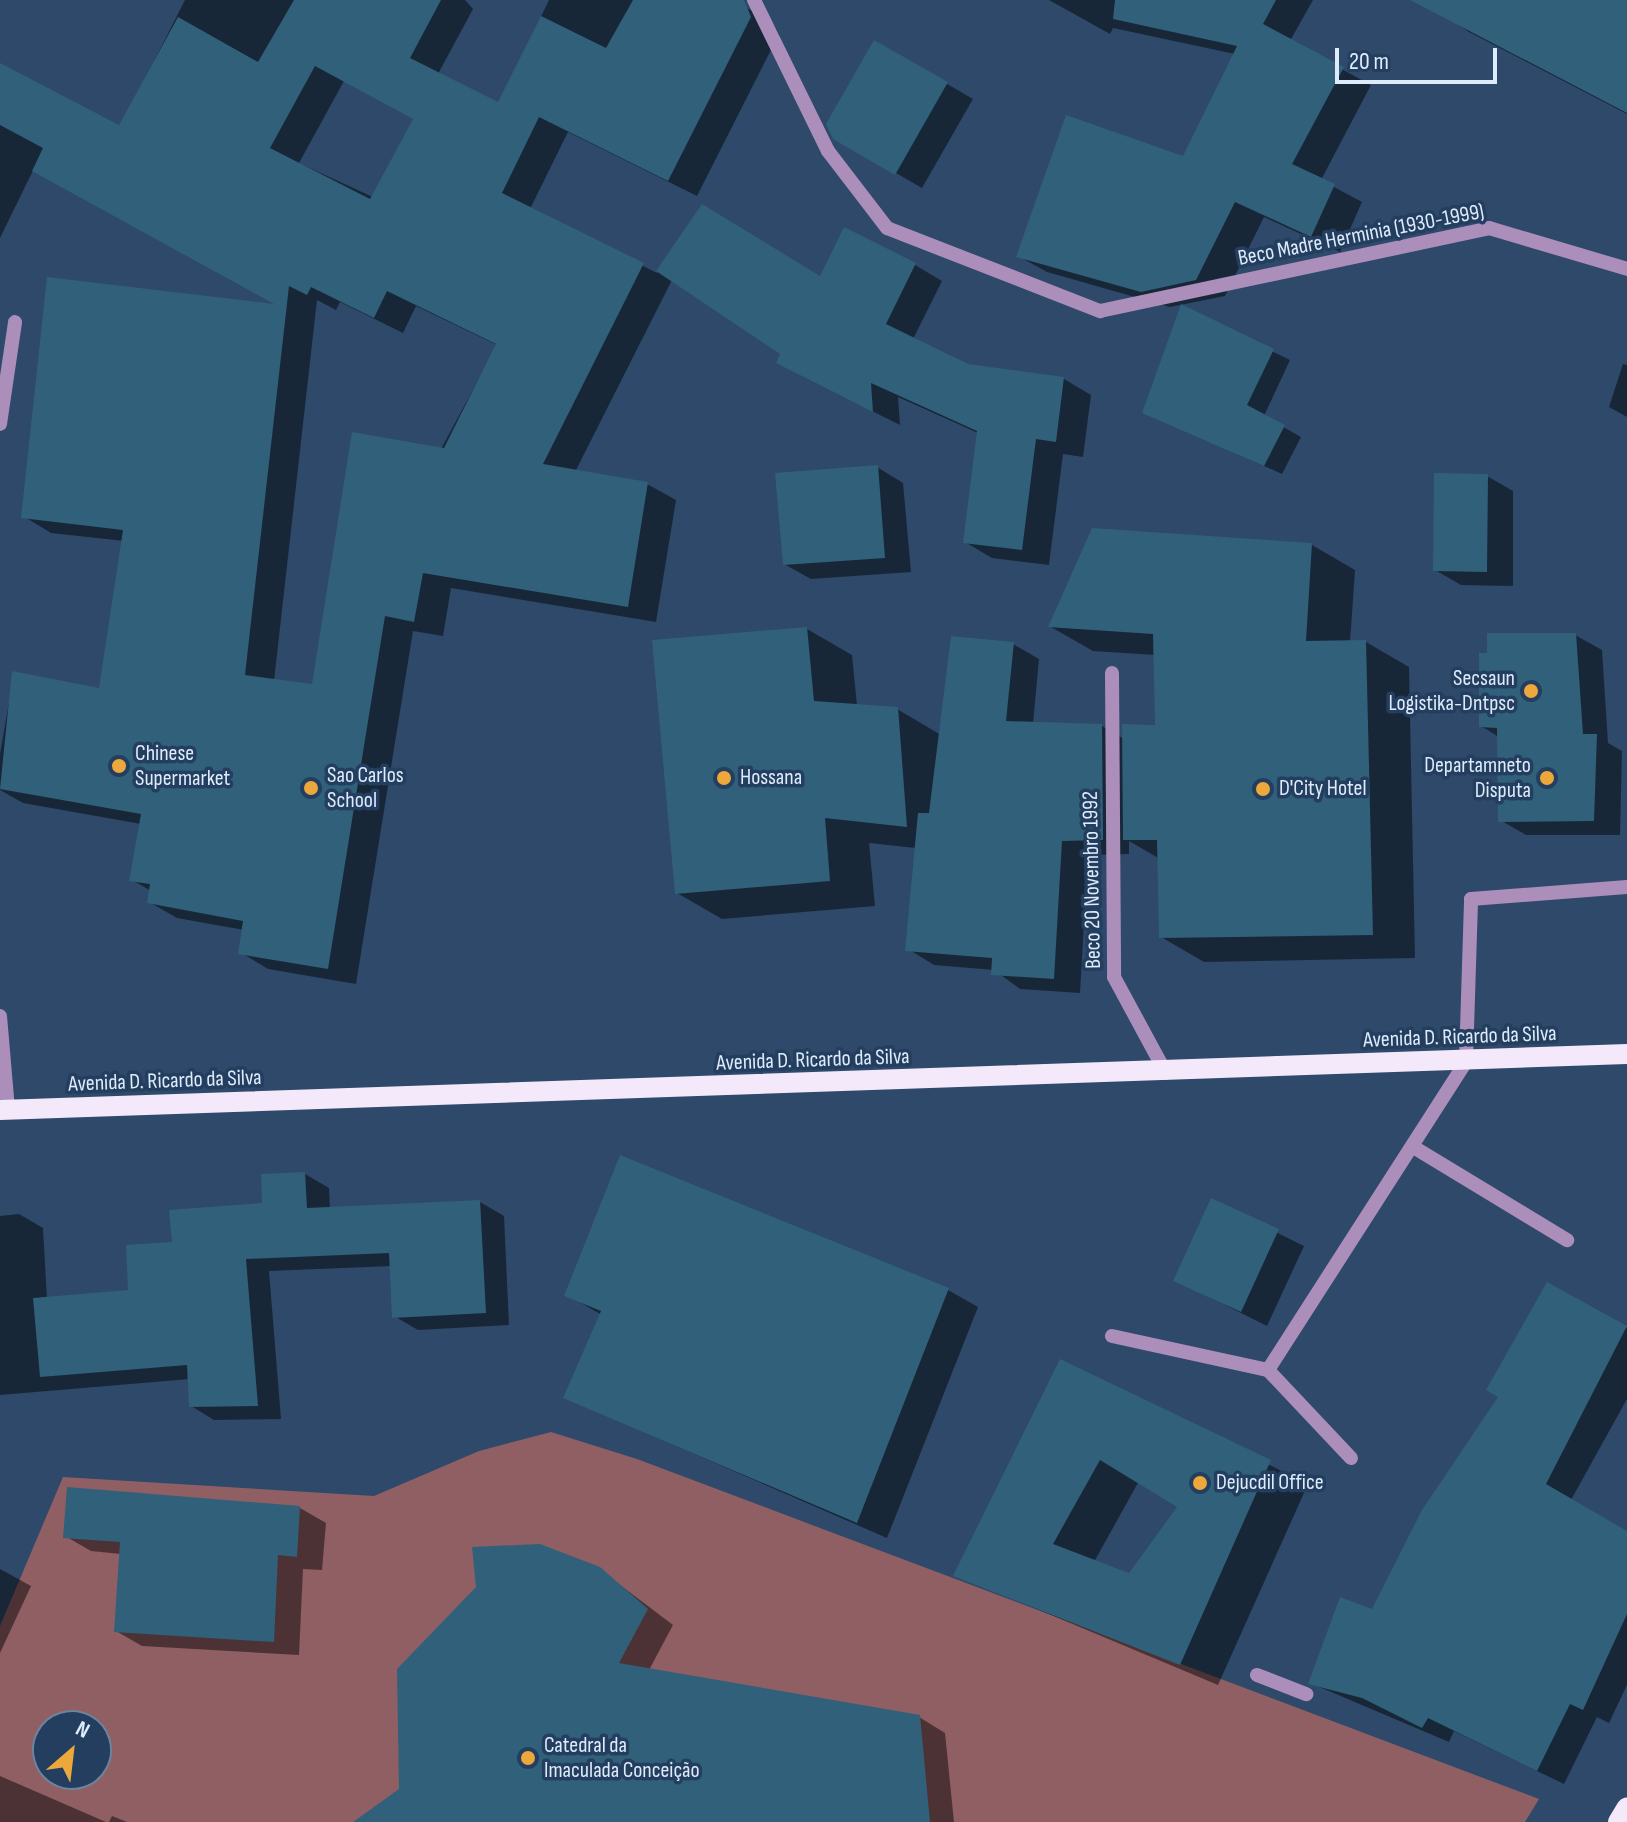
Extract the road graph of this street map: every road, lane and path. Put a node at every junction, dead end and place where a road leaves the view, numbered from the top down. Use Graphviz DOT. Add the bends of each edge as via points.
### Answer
graph roads {
  1 [pos="754,0"];
  2 [pos="1627,269"];
  3 [pos="15,322"];
  4 [pos="0,424"];
  5 [pos="1112,673"];
  6 [pos="1627,887"];
  7 [pos="0,1016"];
  8 [pos="1627,1054"];
  9 [pos="1466,1061"];
  10 [pos="1166,1073"];
  11 [pos="4,1110"];
  12 [pos="1415,1148"];
  13 [pos="1567,1240"];
  14 [pos="1112,1336"];
  15 [pos="1268,1370"];
  16 [pos="1351,1458"];
  17 [pos="1257,1675"];
  18 [pos="1306,1694"];
  19 [pos="1627,1807"];
  20 [pos="1618,1822"];
  1 -- 2 [label="street, Beco Madre Herminia (1930-1999)" via="828,151 887,228 1100,311 1489,228"];
  3 -- 4 [label="street"];
  5 -- 10 [label="street, Beco 20 Novembro 1992" via="1114,977"];
  6 -- 9 [label="street" via="1471,899"];
  7 -- 11 [label="street"];
  8 -- 9 [label="main road, Avenida D. Ricardo da Silva"];
  9 -- 10 [label="main road, Avenida D. Ricardo da Silva"];
  9 -- 12 [label="street"];
  10 -- 11 [label="main road, Avenida D. Ricardo da Silva"];
  12 -- 13 [label="street"];
  12 -- 15 [label="street"];
  14 -- 15 [label="street"];
  15 -- 16 [label="street"];
  17 -- 18 [label="street"];
  19 -- 20 [label="main road"];
}
